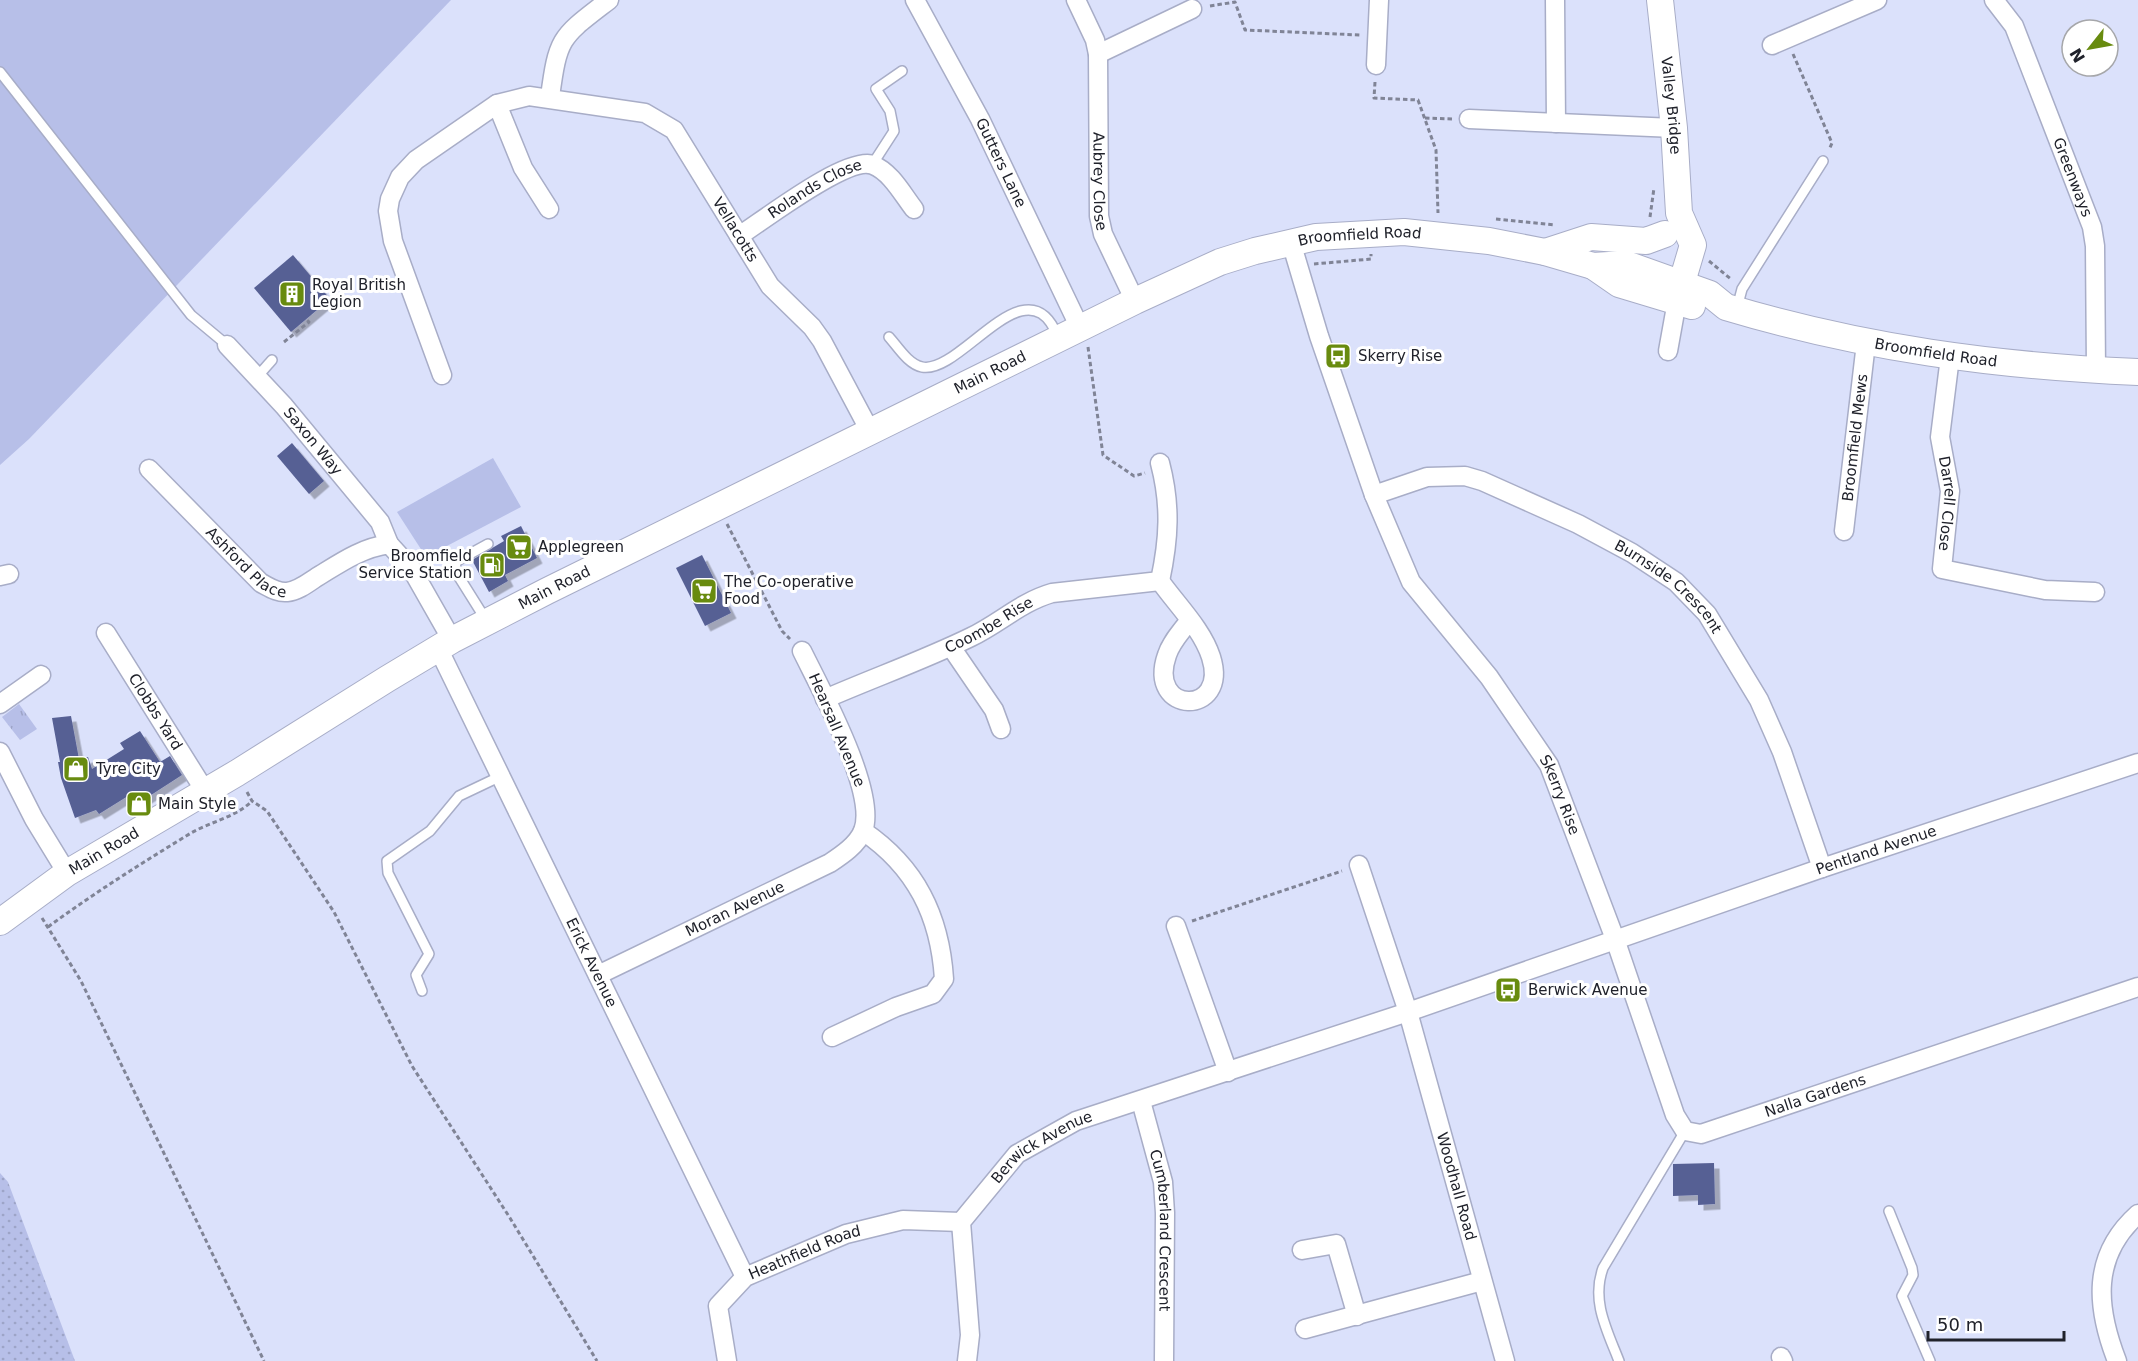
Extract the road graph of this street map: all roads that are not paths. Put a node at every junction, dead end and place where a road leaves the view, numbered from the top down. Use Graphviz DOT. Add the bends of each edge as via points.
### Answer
graph roads {
  1 [pos="609,0"];
  2 [pos="915,0"];
  3 [pos="1077,0"];
  4 [pos="1379,0"];
  5 [pos="1555,0"];
  6 [pos="1660,0"];
  7 [pos="1877,0"];
  8 [pos="1994,0"];
  9 [pos="1192,9"];
  10 [pos="1779,42"];
  11 [pos="1098,54"];
  12 [pos="1376,65"];
  13 [pos="902,71"];
  14 [pos="0,72"];
  15 [pos="550,97"];
  16 [pos="496,104"];
  17 [pos="1469,119"];
  18 [pos="1556,123"];
  19 [pos="1674,128"];
  20 [pos="1823,161"];
  21 [pos="872,165"];
  22 [pos="549,208"];
  23 [pos="914,209"];
  24 [pos="1679,213"];
  25 [pos="1665,234"];
  26 [pos="739,236"];
  27 [pos="1291,242"];
  28 [pos="1545,252"];
  29 [pos="1674,288"];
  30 [pos="1135,301"];
  31 [pos="1731,309"];
  32 [pos="1070,334"];
  33 [pos="889,337"];
  34 [pos="1866,344"];
  35 [pos="227,345"];
  36 [pos="1668,351"];
  37 [pos="1950,357"];
  38 [pos="272,360"];
  39 [pos="2096,370"];
  40 [pos="2138,372"];
  41 [pos="442,375"];
  42 [pos="257,377"];
  43 [pos="871,432"];
  44 [pos="1161,466"];
  45 [pos="149,469"];
  46 [pos="1374,495"];
  47 [pos="1844,531"];
  48 [pos="390,544"];
  49 [pos="488,544"];
  50 [pos="1160,581"];
  51 [pos="2095,592"];
  52 [pos="1189,621"];
  53 [pos="488,622"];
  54 [pos="106,633"];
  55 [pos="445,644"];
  56 [pos="951,647"];
  57 [pos="802,651"];
  58 [pos="41,675"];
  59 [pos="825,699"];
  60 [pos="0,704"];
  61 [pos="1001,729"];
  62 [pos="0,752"];
  63 [pos="2138,763"];
  64 [pos="501,776"];
  65 [pos="205,791"];
  66 [pos="863,831"];
  67 [pos="1359,865"];
  68 [pos="1822,868"];
  69 [pos="67,873"];
  70 [pos="0,922"];
  71 [pos="1176,926"];
  72 [pos="1615,939"];
  73 [pos="598,975"];
  74 [pos="2138,987"];
  75 [pos="422,991"];
  76 [pos="1408,1012"];
  77 [pos="832,1037"];
  78 [pos="1228,1072"];
  79 [pos="1141,1101"];
  80 [pos="1684,1131"];
  81 [pos="1889,1211"];
  82 [pos="2138,1214"];
  83 [pos="961,1222"];
  84 [pos="1302,1250"];
  85 [pos="744,1277"];
  86 [pos="1482,1281"];
  87 [pos="1357,1316"];
  88 [pos="1305,1329"];
  89 [pos="727,1361"];
  90 [pos="967,1361"];
  91 [pos="1164,1361"];
  92 [pos="1505,1361"];
  93 [pos="1618,1361"];
  94 [pos="1930,1361"];
  95 [pos="2117,1361"];
  1 -- 15 [label="street" via="565,35"];
  2 -- 32 [label="street, Gutters Lane" via="980,119"];
  3 -- 11 [label="street, Aubrey Close"];
  4 -- 12 [label="street"];
  5 -- 18 [label="street"];
  6 -- 19 [label="main road, Valley Bridge"];
  7 -- 10 [label="street"];
  8 -- 39 [label="street, Greenways" via="2014,26 2092,227"];
  9 -- 11 [label="street"];
  11 -- 30 [label="street, Aubrey Close" via="1099,216 1102,234"];
  13 -- 21 [label="lane" via="876,89 890,111 894,130"];
  14 -- 35 [label="lane" via="191,315"];
  15 -- 16 [label="street, Vellacotts" via="516,97"];
  15 -- 26 [label="street, Vellacotts" via="645,113 674,130"];
  16 -- 22 [label="street" via="523,168"];
  16 -- 41 [label="street, Vellacotts" via="416,160 400,177 390,199 393,241"];
  17 -- 18 [label="street"];
  18 -- 19 [label="street"];
  19 -- 24 [label="main road, Valley Bridge"];
  20 -- 31 [label="lane"];
  21 -- 23 [label="street, Rolands Close" via="889,177"];
  21 -- 26 [label="street, Rolands Close" via="841,170"];
  24 -- 25 [label="main road"];
  24 -- 29 [label="main road, Valley Bridge" via="1693,245"];
  25 -- 28 [label="main road" via="1646,241 1591,237"];
  25 -- 29 [label="main road" via="1659,268"];
  26 -- 43 [label="street, Vellacotts" via="770,286 822,341"];
  27 -- 28 [label="main road, Broomfield Road" via="1404,232 1489,241"];
  27 -- 30 [label="main road, Broomfield Road" via="1220,262"];
  27 -- 46 [label="street, Skerry Rise"];
  28 -- 29 [label="main road, Broomfield Road" via="1593,266 1626,264"];
  29 -- 31 [label="main road, Broomfield Road" via="1710,294"];
  29 -- 36 [label="street"];
  30 -- 32 [label="main road, Main Road"];
  31 -- 34 [label="main road, Broomfield Road"];
  32 -- 33 [label="lane" via="1035,311 1019,312 988,328 935,367 921,367 909,360"];
  32 -- 43 [label="main road, Main Road"];
  34 -- 37 [label="main road, Broomfield Road"];
  34 -- 47 [label="street, Broomfield Mews"];
  35 -- 42 [label="street, Saxon Way"];
  37 -- 39 [label="main road, Broomfield Road"];
  37 -- 51 [label="street, Darrell Close" via="1940,437 1950,491 1942,569 2045,590"];
  38 -- 42 [label="lane"];
  39 -- 40 [label="main road, Broomfield Road"];
  42 -- 48 [label="street, Saxon Way" via="380,522"];
  43 -- 53 [label="main road, Main Road"];
  44 -- 50 [label="street" via="1169,527"];
  45 -- 48 [label="street, Ashford Place" via="261,583 276,591 300,588 355,554"];
  46 -- 68 [label="street, Burnside Crescent" via="1427,477 1465,476 1578,524 1676,582 1707,614 1759,700 1782,752"];
  46 -- 72 [label="street, Skerry Rise" via="1411,582 1489,677 1549,765"];
  48 -- 55 [label="street" via="411,568"];
  49 -- 53 [label="lane" via="457,561 454,569"];
  50 -- 52 [label="street"];
  50 -- 56 [label="street, Coombe Rise" via="1036,597"];
  53 -- 55 [label="main road, Main Road"];
  54 -- 65 [label="street, Clobbs Yard"];
  55 -- 64 [label="street, Erick Avenue"];
  55 -- 65 [label="main road, Main Road"];
  56 -- 59 [label="street, Coombe Rise"];
  56 -- 61 [label="street" via="994,710"];
  57 -- 59 [label="street, Hearsall Avenue"];
  58 -- 60 [label="street"];
  59 -- 66 [label="street, Hearsall Avenue" via="859,777 866,816"];
  62 -- 69 [label="street"];
  63 -- 68 [label="street, Pentland Avenue"];
  64 -- 73 [label="street, Erick Avenue"];
  64 -- 75 [label="lane" via="459,796 430,831 387,861 388,873 429,954 416,975"];
  65 -- 69 [label="main road, Main Road"];
  66 -- 73 [label="street, Moran Avenue" via="850,848 830,863"];
  66 -- 77 [label="street" via="894,854 917,885 933,921 944,979 933,994"];
  67 -- 76 [label="street, Woodhall Road"];
  68 -- 72 [label="street, Pentland Avenue"];
  69 -- 70 [label="main road, Main Road"];
  71 -- 78 [label="street"];
  72 -- 76 [label="street, Berwick Avenue"];
  72 -- 80 [label="street" via="1675,1115"];
  73 -- 85 [label="street, Erick Avenue"];
  74 -- 80 [label="street, Nalla Gardens" via="1701,1134"];
  76 -- 78 [label="street, Berwick Avenue"];
  76 -- 86 [label="street, Woodhall Road"];
  78 -- 79 [label="street, Berwick Avenue"];
  79 -- 83 [label="street, Berwick Avenue" via="1076,1121 1017,1154"];
  79 -- 91 [label="street, Cumberland Crescent" via="1163,1182 1166,1213"];
  80 -- 93 [label="lane" via="1597,1283 1603,1320"];
  81 -- 94 [label="lane" via="1912,1268 1902,1296"];
  82 -- 95 [label="street" via="2111,1247 2102,1277 2101,1308"];
  83 -- 85 [label="street, Heathfield Road" via="903,1221 846,1234"];
  83 -- 90 [label="street" via="970,1335"];
  84 -- 87 [label="street" via="1336,1244"];
  85 -- 89 [label="street, Heathfield Road" via="718,1306"];
  86 -- 87 [label="street"];
  86 -- 92 [label="street, Woodhall Road"];
  87 -- 88 [label="street"];
}
